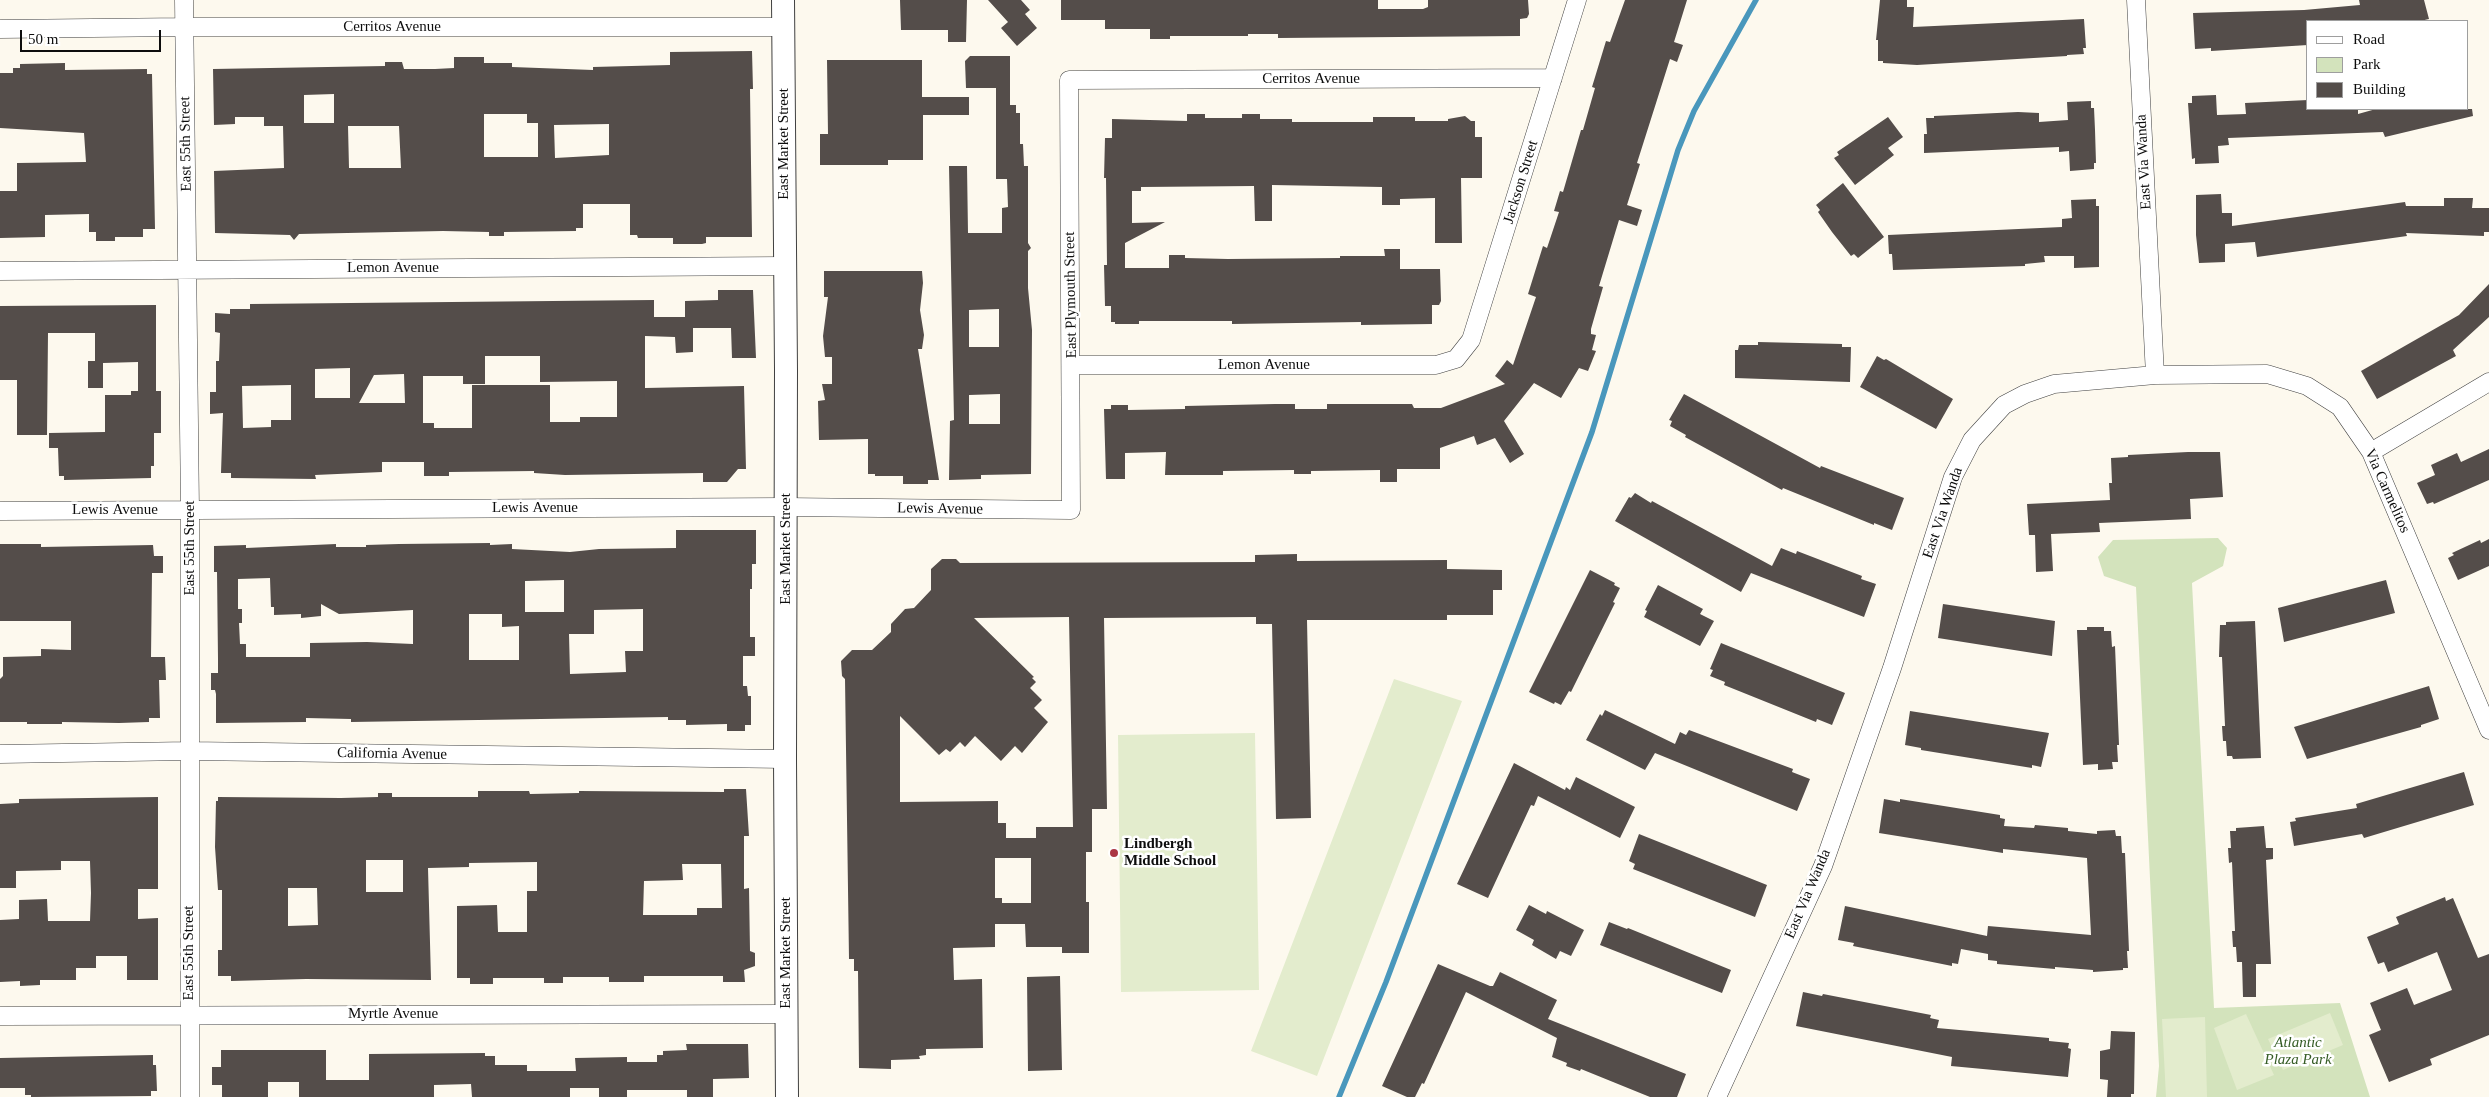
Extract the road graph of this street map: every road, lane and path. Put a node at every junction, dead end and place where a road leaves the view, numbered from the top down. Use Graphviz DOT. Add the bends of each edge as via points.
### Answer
graph roads {
  1 [pos="184,0"];
  2 [pos="783,0"];
  3 [pos="1577,0"];
  4 [pos="2136,0"];
  5 [pos="184,27"];
  6 [pos="783,27"];
  7 [pos="0,29"];
  8 [pos="1553,78"];
  9 [pos="1069,80"];
  10 [pos="785,266"];
  11 [pos="187,269"];
  12 [pos="0,271"];
  13 [pos="1456,359"];
  14 [pos="1072,365"];
  15 [pos="2155,375"];
  16 [pos="2489,382"];
  17 [pos="2371,452"];
  18 [pos="786,507"];
  19 [pos="190,510"];
  20 [pos="1071,510"];
  21 [pos="0,511"];
  22 [pos="2489,730"];
  23 [pos="189,751"];
  24 [pos="0,754"];
  25 [pos="785,759"];
  26 [pos="786,1014"];
  27 [pos="189,1015"];
  28 [pos="0,1016"];
  29 [pos="190,1097"];
  30 [pos="788,1097"];
  31 [pos="1717,1097"];
  1 -- 5 [label="street, East 55th Street"];
  2 -- 6 [label="street, East Market Street"];
  3 -- 8 [label="street, Jackson Street"];
  4 -- 15 [label="street, East Via Wanda"];
  5 -- 6 [label="street, Cerritos Avenue"];
  5 -- 7 [label="street, Cerritos Avenue"];
  5 -- 11 [label="street, East 55th Street"];
  6 -- 10 [label="street, East Market Street"];
  8 -- 9 [label="street, Cerritos Avenue"];
  8 -- 13 [label="street, Jackson Street" via="1471,340"];
  9 -- 14 [label="street, East Plymouth Street"];
  10 -- 11 [label="street, Lemon Avenue"];
  10 -- 18 [label="street, East Market Street"];
  11 -- 12 [label="street, Lemon Avenue"];
  11 -- 19 [label="street, East 55th Street"];
  13 -- 14 [label="street, Lemon Avenue" via="1436,365"];
  14 -- 20 [label="street, East Plymouth Street"];
  15 -- 17 [label="street, Via Carmelitos" via="2267,374 2307,386 2340,407"];
  15 -- 31 [label="street, East Via Wanda" via="2054,384 2004,406 1972,440 1953,477 1892,668 1822,866"];
  16 -- 17 [label="street"];
  17 -- 22 [label="street, Via Carmelitos"];
  18 -- 19 [label="street, Lewis Avenue"];
  18 -- 20 [label="street, Lewis Avenue"];
  18 -- 25 [label="street, East Market Street"];
  19 -- 21 [label="street, Lewis Avenue"];
  19 -- 23 [label="street, East 55th Street"];
  23 -- 24 [label="street, California Avenue"];
  23 -- 25 [label="street, California Avenue"];
  23 -- 27 [label="street, East 55th Street"];
  25 -- 26 [label="street, East Market Street"];
  26 -- 27 [label="street, Myrtle Avenue"];
  26 -- 30 [label="street, East Market Street"];
  27 -- 28 [label="street, Myrtle Avenue"];
  27 -- 29 [label="street, East 55th Street"];
}
